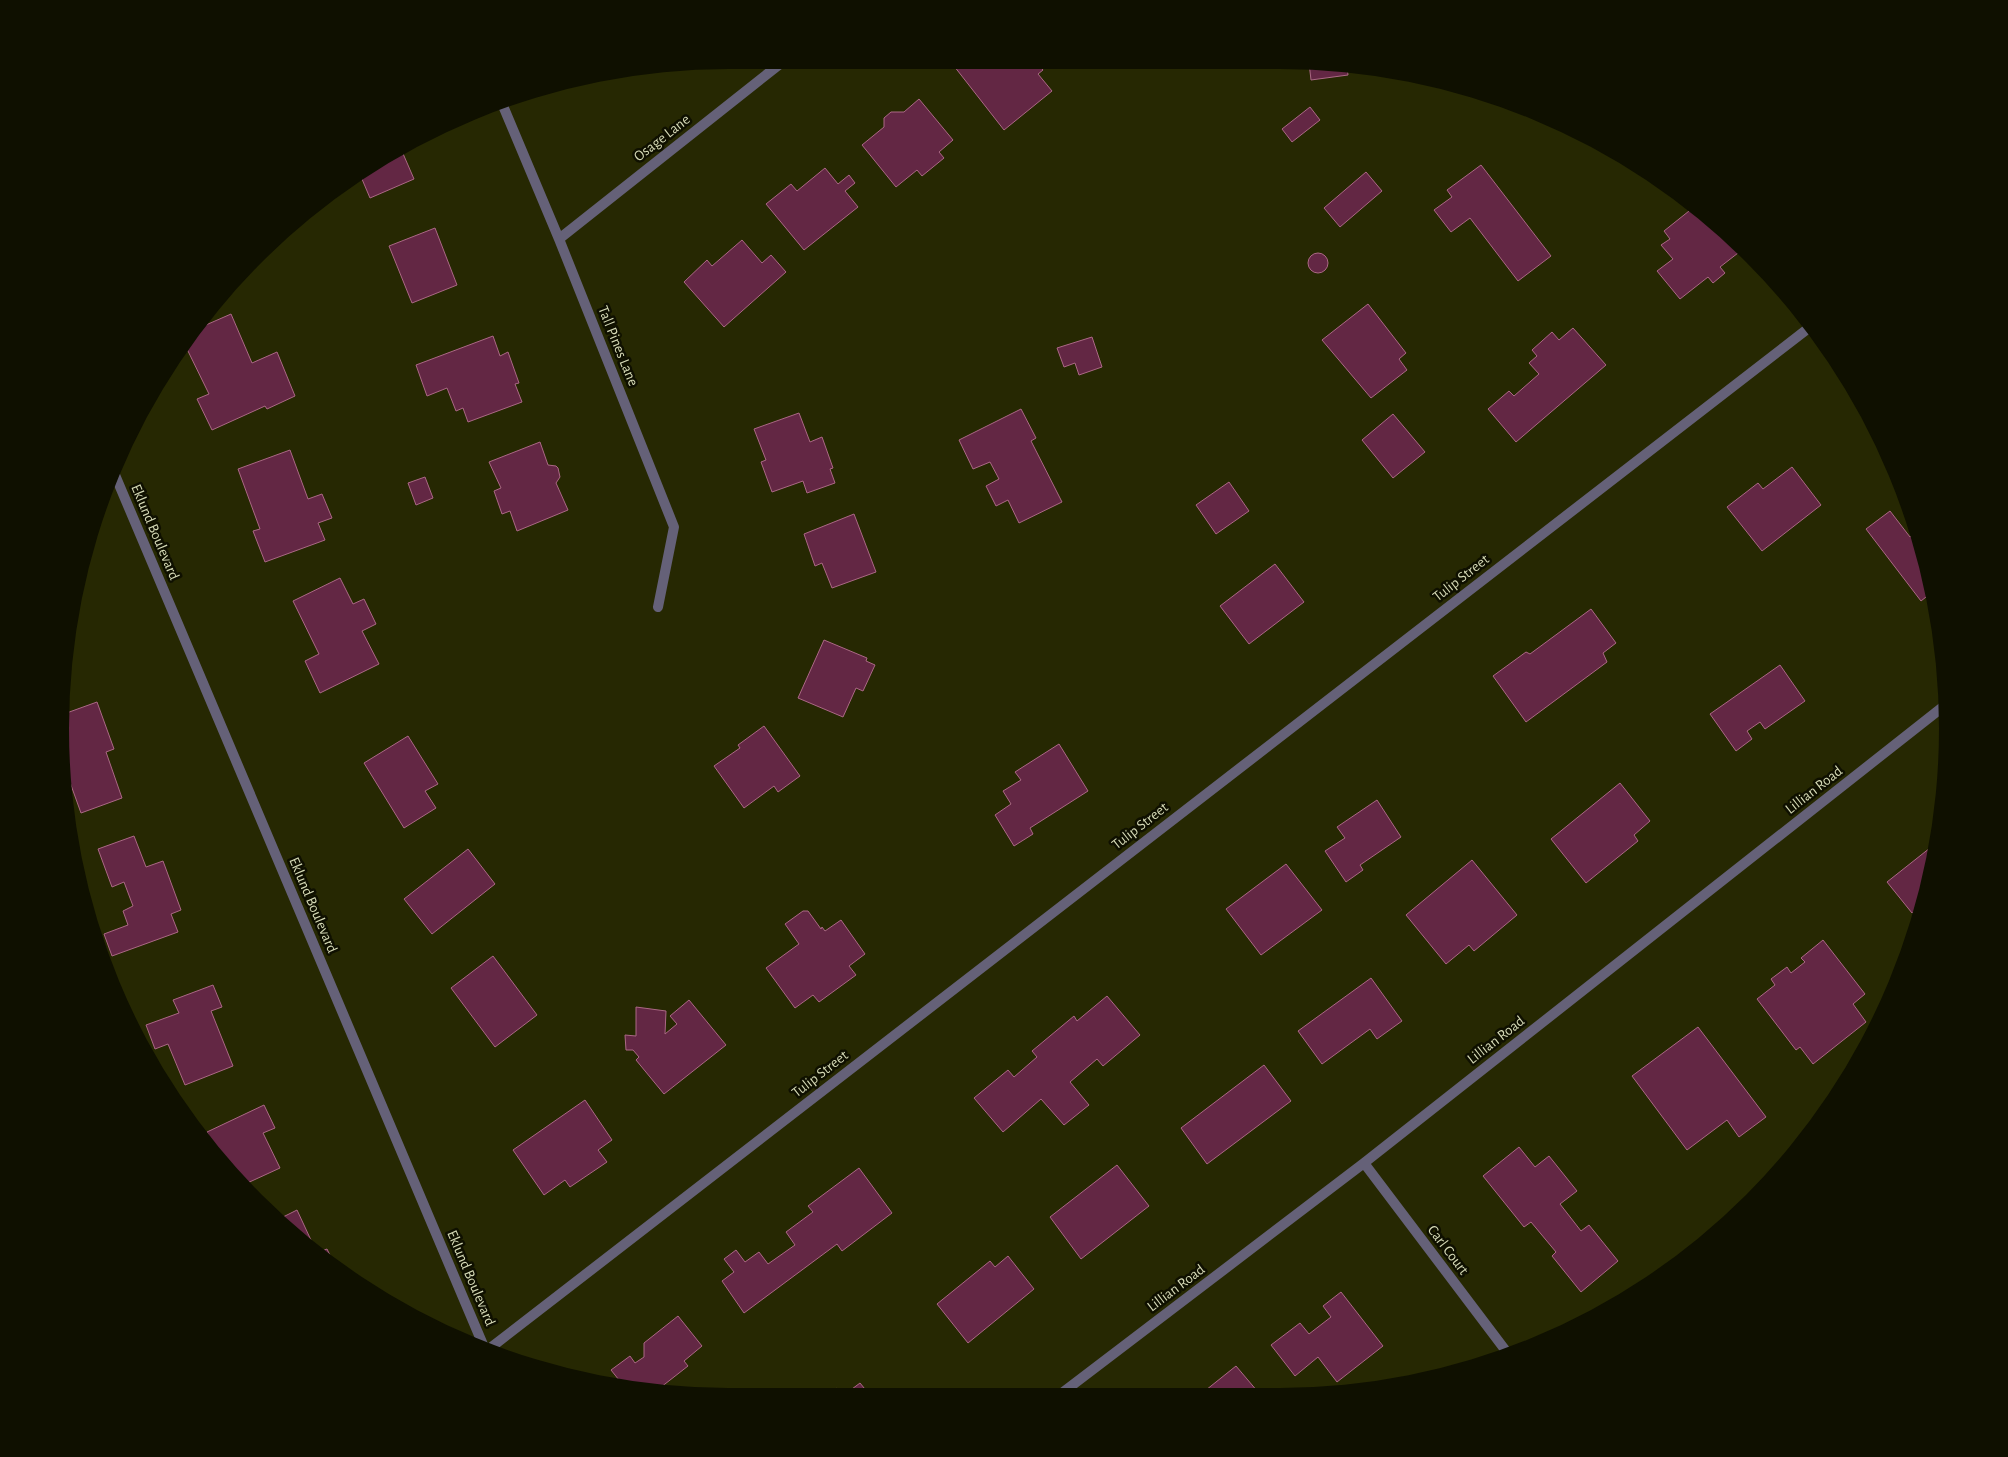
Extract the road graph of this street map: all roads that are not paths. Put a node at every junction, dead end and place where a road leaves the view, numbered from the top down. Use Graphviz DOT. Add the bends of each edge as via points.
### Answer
graph roads {
  1 [pos="773,69"];
  2 [pos="504,108"];
  3 [pos="559,239"];
  4 [pos="1805,330"];
  5 [pos="117,480"];
  6 [pos="658,607"];
  7 [pos="1939,710"];
  8 [pos="1364,1163"];
  9 [pos="481,1340"];
  10 [pos="494,1345"];
  11 [pos="1504,1348"];
  12 [pos="1069,1388"];
  1 -- 3 [label="street, Osage Lane"];
  2 -- 3 [label="street, Tall Pines Lane"];
  3 -- 6 [label="street, Tall Pines Lane" via="674,526"];
  4 -- 10 [label="street, Tulip Street"];
  5 -- 9 [label="street, Eklund Boulevard"];
  7 -- 8 [label="street, Lillian Road"];
  8 -- 11 [label="street, Carl Court"];
  8 -- 12 [label="street, Lillian Road"];
}
